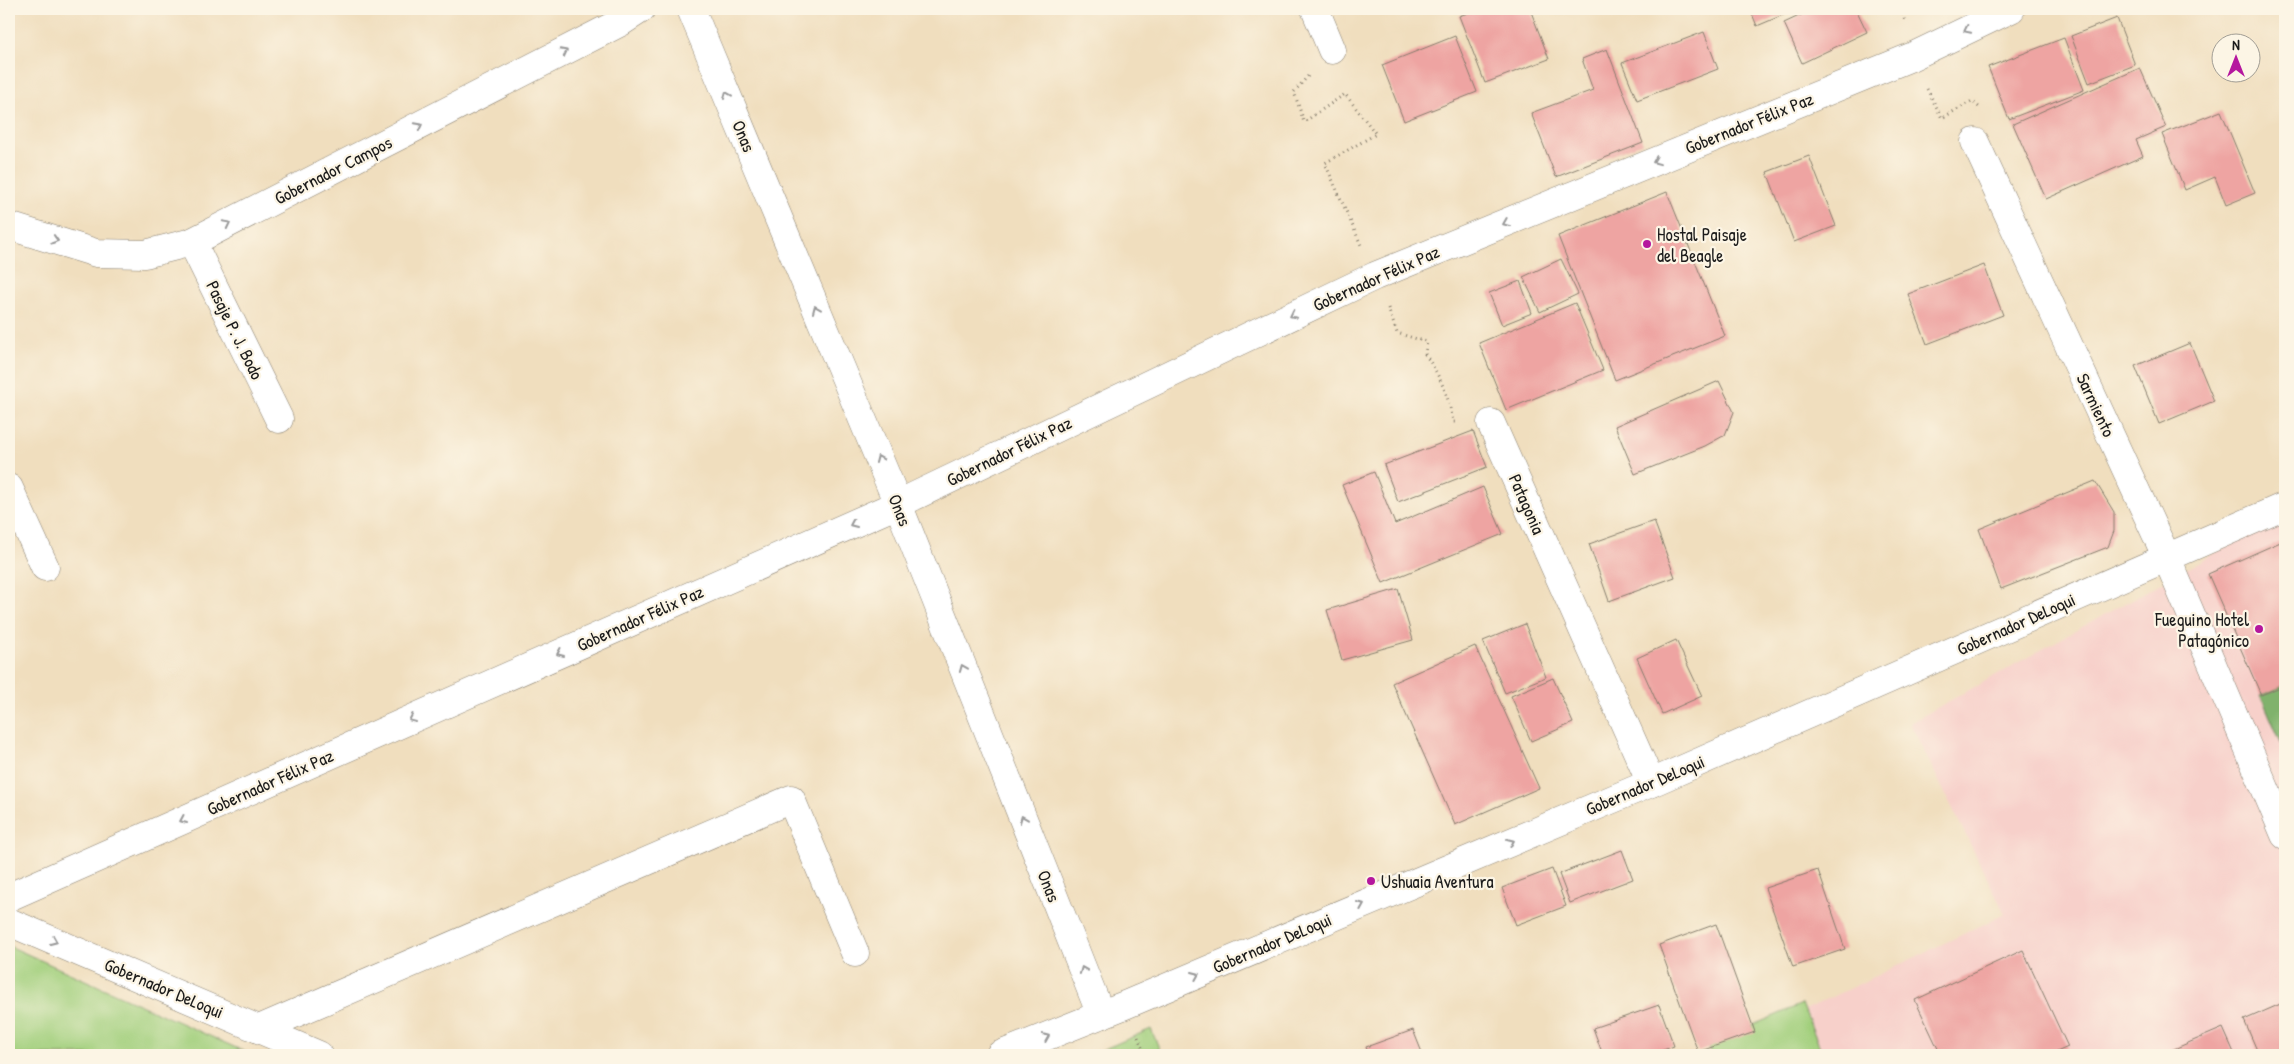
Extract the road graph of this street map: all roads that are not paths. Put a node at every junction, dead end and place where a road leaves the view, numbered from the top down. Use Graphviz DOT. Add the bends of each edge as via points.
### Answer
graph roads {
  1 [pos="640,9"];
  2 [pos="690,9"];
  3 [pos="1315,9"];
  4 [pos="2011,9"];
  5 [pos="1332,50"];
  6 [pos="1975,142"];
  7 [pos="9,226"];
  8 [pos="192,242"];
  9 [pos="279,419"];
  10 [pos="1491,423"];
  11 [pos="9,488"];
  12 [pos="898,504"];
  13 [pos="2285,506"];
  14 [pos="2167,558"];
  15 [pos="45,566"];
  16 [pos="1651,783"];
  17 [pos="2285,835"];
  18 [pos="9,897"];
  19 [pos="9,922"];
  20 [pos="855,953"];
  21 [pos="1100,1015"];
  22 [pos="259,1029"];
  23 [pos="319,1055"];
  24 [pos="1000,1055"];
  8 -- 1 [label="street, Gobernador Campos, one-way" via="622,22"];
  12 -- 2 [label="street, Onas, one-way"];
  3 -- 5 [label="street"];
  4 -- 12 [label="street, Gobernador Félix Paz, one-way" via="1911,57 1375,276"];
  6 -- 14 [label="street, Sarmiento"];
  7 -- 8 [label="street, Gobernador Campos, one-way" via="96,253 145,254"];
  8 -- 9 [label="street, Pasaje P. J. Bodo"];
  10 -- 16 [label="street, Patagonia"];
  11 -- 15 [label="street"];
  12 -- 18 [label="street, Gobernador Félix Paz, one-way"];
  21 -- 12 [label="street, Onas, one-way"];
  13 -- 14 [label="street, Gobernador DeLoqui"];
  14 -- 16 [label="street, Gobernador DeLoqui"];
  14 -- 17 [label="street, Sarmiento"];
  21 -- 16 [label="street, Gobernador DeLoqui, one-way"];
  19 -- 22 [label="street, Gobernador DeLoqui, one-way"];
  20 -- 22 [label="street" via="791,799"];
  24 -- 21 [label="street, Gobernador DeLoqui, one-way"];
  22 -- 23 [label="street, Gobernador DeLoqui"];
}
